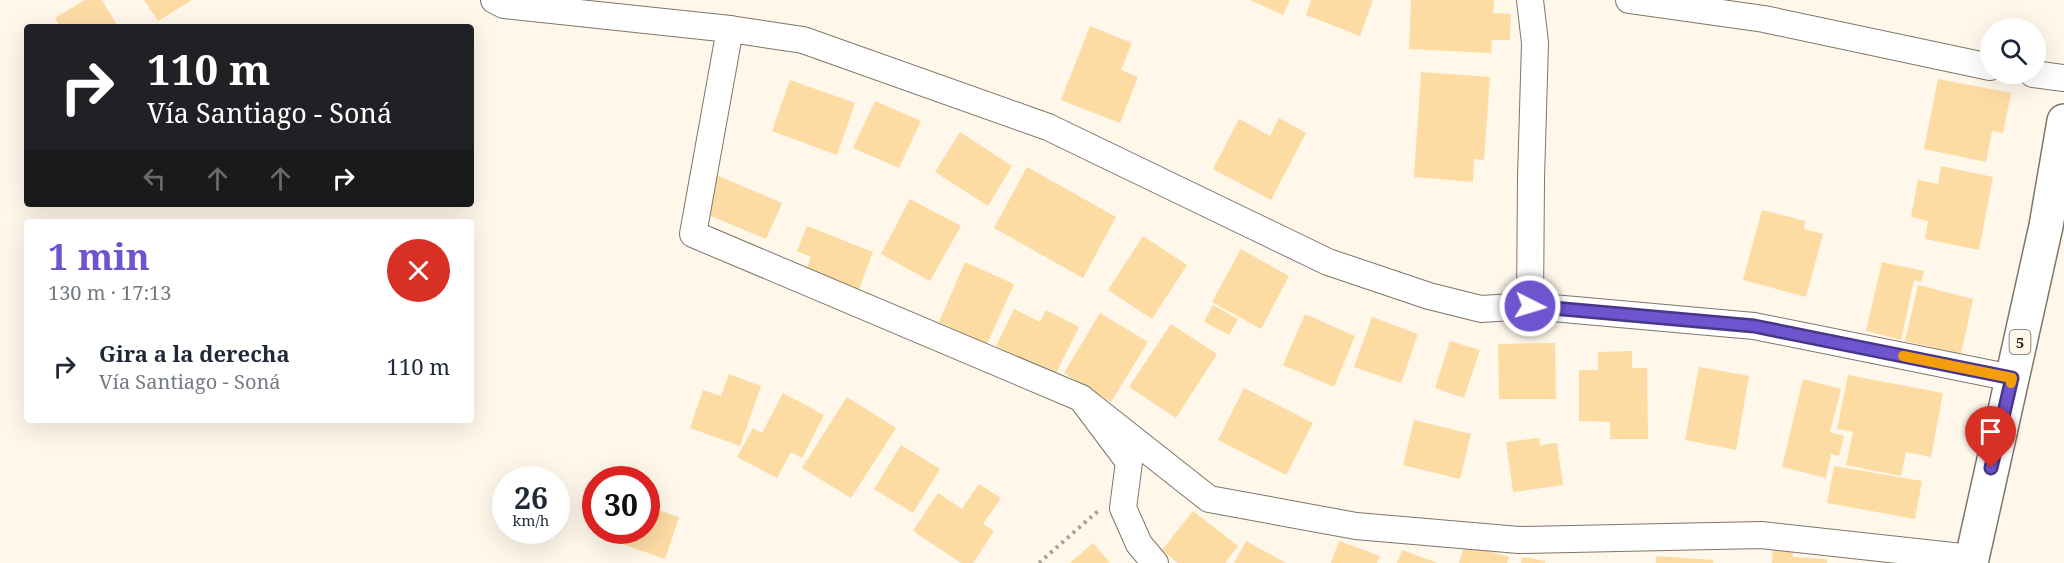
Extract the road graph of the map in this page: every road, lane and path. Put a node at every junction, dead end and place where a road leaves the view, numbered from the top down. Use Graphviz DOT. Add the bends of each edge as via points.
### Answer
graph roads {
  1 [pos="494,0"];
  2 [pos="1530,0"];
  3 [pos="1629,0"];
  4 [pos="730,29"];
  5 [pos="1980,65"];
  6 [pos="2046,76"];
  7 [pos="2064,78"];
  8 [pos="2064,121"];
  9 [pos="2055,223"];
  10 [pos="1530,306"];
  11 [pos="2012,378"];
  12 [pos="1081,398"];
  13 [pos="1126,488"];
  14 [pos="1971,561"];
  15 [pos="1039,563"];
  16 [pos="1155,563"];
  1 -- 4 [label="street" via="504,5"];
  2 -- 10 [label="street" via="1535,44"];
  3 -- 5 [label="street" via="1764,19"];
  4 -- 10 [label="street" via="803,40 1048,127 1328,262 1481,309"];
  4 -- 12 [label="street" via="693,234"];
  6 -- 7 [label="street"];
  8 -- 9 [label="main road, 5"];
  9 -- 11 [label="main road, 5"];
  10 -- 11 [label="street" via="1754,326"];
  11 -- 14 [label="main road, 5"];
  12 -- 13 [label="street" via="1128,462"];
  12 -- 14 [label="street" via="1209,499 1356,526 1519,540 1761,535"];
  13 -- 15 [label="path"];
  13 -- 16 [label="street" via="1123,508 1139,544"];
}
